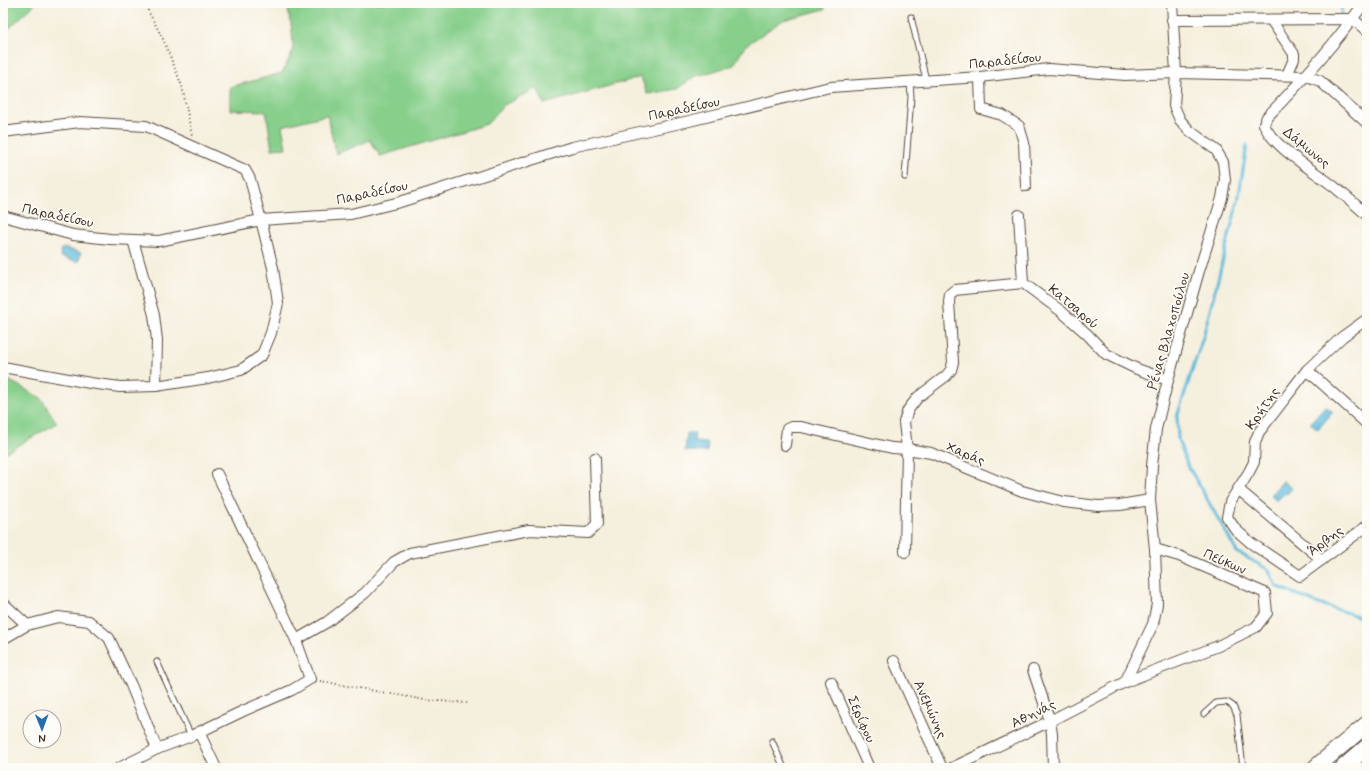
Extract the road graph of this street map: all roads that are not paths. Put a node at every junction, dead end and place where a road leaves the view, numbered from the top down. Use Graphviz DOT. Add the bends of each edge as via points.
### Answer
graph roads {
  1 [pos="1172,3"];
  2 [pos="1364,3"];
  3 [pos="910,17"];
  4 [pos="1353,19"];
  5 [pos="1172,20"];
  6 [pos="1271,20"];
  7 [pos="1367,31"];
  8 [pos="1176,74"];
  9 [pos="1287,75"];
  10 [pos="980,76"];
  11 [pos="1307,76"];
  12 [pos="926,80"];
  13 [pos="910,81"];
  14 [pos="1367,123"];
  15 [pos="3,132"];
  16 [pos="905,177"];
  17 [pos="1026,186"];
  18 [pos="1019,215"];
  19 [pos="1367,215"];
  20 [pos="3,216"];
  21 [pos="261,220"];
  22 [pos="134,240"];
  23 [pos="1023,283"];
  24 [pos="1367,319"];
  25 [pos="3,366"];
  26 [pos="1307,370"];
  27 [pos="1168,380"];
  28 [pos="156,386"];
  29 [pos="1367,424"];
  30 [pos="785,445"];
  31 [pos="907,449"];
  32 [pos="594,458"];
  33 [pos="217,474"];
  34 [pos="1238,489"];
  35 [pos="1150,500"];
  36 [pos="1367,526"];
  37 [pos="1155,549"];
  38 [pos="905,552"];
  39 [pos="1322,560"];
  40 [pos="1300,576"];
  41 [pos="3,602"];
  42 [pos="1267,613"];
  43 [pos="27,625"];
  44 [pos="3,639"];
  45 [pos="296,640"];
  46 [pos="894,661"];
  47 [pos="157,662"];
  48 [pos="1033,670"];
  49 [pos="831,682"];
  50 [pos="1126,682"];
  51 [pos="1204,714"];
  52 [pos="1050,721"];
  53 [pos="1367,724"];
  54 [pos="195,734"];
  55 [pos="772,741"];
  56 [pos="1367,747"];
  57 [pos="157,749"];
  58 [pos="119,768"];
  59 [pos="216,768"];
  60 [pos="784,768"];
  61 [pos="869,768"];
  62 [pos="942,768"];
  63 [pos="952,768"];
  64 [pos="1053,768"];
  65 [pos="1243,768"];
  66 [pos="1315,768"];
  67 [pos="1343,768"];
  1 -- 5 [label="street, Ρένας Βλαχοπούλου"];
  2 -- 4 [label="street"];
  3 -- 12 [label="lane"];
  4 -- 6 [label="street"];
  4 -- 7 [label="street"];
  4 -- 11 [label="street"];
  5 -- 6 [label="street"];
  5 -- 8 [label="street, Ρένας Βλαχοπούλου"];
  6 -- 9 [label="street" via="1294,54"];
  8 -- 9 [label="street, Παραδείσου"];
  8 -- 10 [label="street, Παραδείσου" via="1125,75 1049,69"];
  8 -- 27 [label="street, Ρένας Βλαχοπούλου" via="1174,106 1180,120 1190,131 1216,150 1223,162 1225,180 1222,198"];
  9 -- 11 [label="street, Παραδείσου"];
  10 -- 12 [label="street, Παραδείσου"];
  10 -- 17 [label="street" via="981,109 1002,115 1019,126 1024,143"];
  11 -- 14 [label="street, Παραδείσου" via="1320,81"];
  11 -- 19 [label="street, Δάμωνος" via="1267,116 1264,124 1266,131 1282,147"];
  12 -- 13 [label="street, Παραδείσου"];
  13 -- 16 [label="lane"];
  13 -- 21 [label="street, Παραδείσου" via="830,87 572,147 400,202 351,214"];
  15 -- 21 [label="street" via="80,122 146,126 246,170"];
  18 -- 23 [label="street"];
  20 -- 22 [label="street, Παραδείσου" via="73,235"];
  21 -- 22 [label="street, Παραδείσου" via="159,241"];
  21 -- 28 [label="street" via="273,268 278,303 271,333 262,355 241,370"];
  22 -- 28 [label="street" via="154,315 157,340"];
  23 -- 27 [label="street, Κατσαρού" via="1087,334 1106,354 1136,369"];
  23 -- 31 [label="street" via="954,290 950,294 948,302 953,362 951,370 918,397 908,410 904,422"];
  24 -- 26 [label="street, Κρήτης" via="1342,337"];
  25 -- 28 [label="street" via="120,387"];
  26 -- 29 [label="street"];
  26 -- 34 [label="street, Κρήτης" via="1259,432 1255,442 1254,462"];
  27 -- 35 [label="street, Ρένας Βλαχοπούλου" via="1156,429"];
  30 -- 31 [label="street, Χαράς" via="786,429 791,426"];
  31 -- 35 [label="street, Χαράς" via="930,453 1022,491 1064,502 1098,506"];
  31 -- 38 [label="street"];
  32 -- 45 [label="street" via="597,524 588,533 529,530 410,553 394,562 365,593 327,622"];
  33 -- 45 [label="street"];
  34 -- 39 [label="street"];
  34 -- 40 [label="street, Κρήτης" via="1230,502 1227,517 1236,530"];
  35 -- 37 [label="street, Ρένας Βλαχοπούλου"];
  36 -- 39 [label="street, Άρβης"];
  37 -- 42 [label="street, Πεύκων" via="1179,556 1265,593"];
  37 -- 50 [label="street, Ρένας Βλαχοπούλου" via="1157,604 1153,624"];
  39 -- 40 [label="street, Άρβης"];
  41 -- 43 [label="street"];
  42 -- 50 [label="street, Αθηνάς" via="1256,627 1218,646"];
  43 -- 44 [label="street"];
  43 -- 57 [label="street" via="58,617 89,621 110,638"];
  45 -- 54 [label="street" via="310,679 292,690"];
  46 -- 62 [label="street, Ανεμώνης"];
  47 -- 54 [label="lane"];
  48 -- 52 [label="street"];
  49 -- 61 [label="street, Σερίφου"];
  50 -- 52 [label="street, Αθηνάς"];
  51 -- 65 [label="lane" via="1216,703 1226,702 1233,706 1237,715"];
  52 -- 63 [label="street, Αθηνάς"];
  52 -- 64 [label="street"];
  53 -- 66 [label="main road"];
  54 -- 57 [label="street"];
  54 -- 59 [label="street"];
  55 -- 60 [label="lane"];
  56 -- 67 [label="main road"];
  57 -- 58 [label="street"];
}
